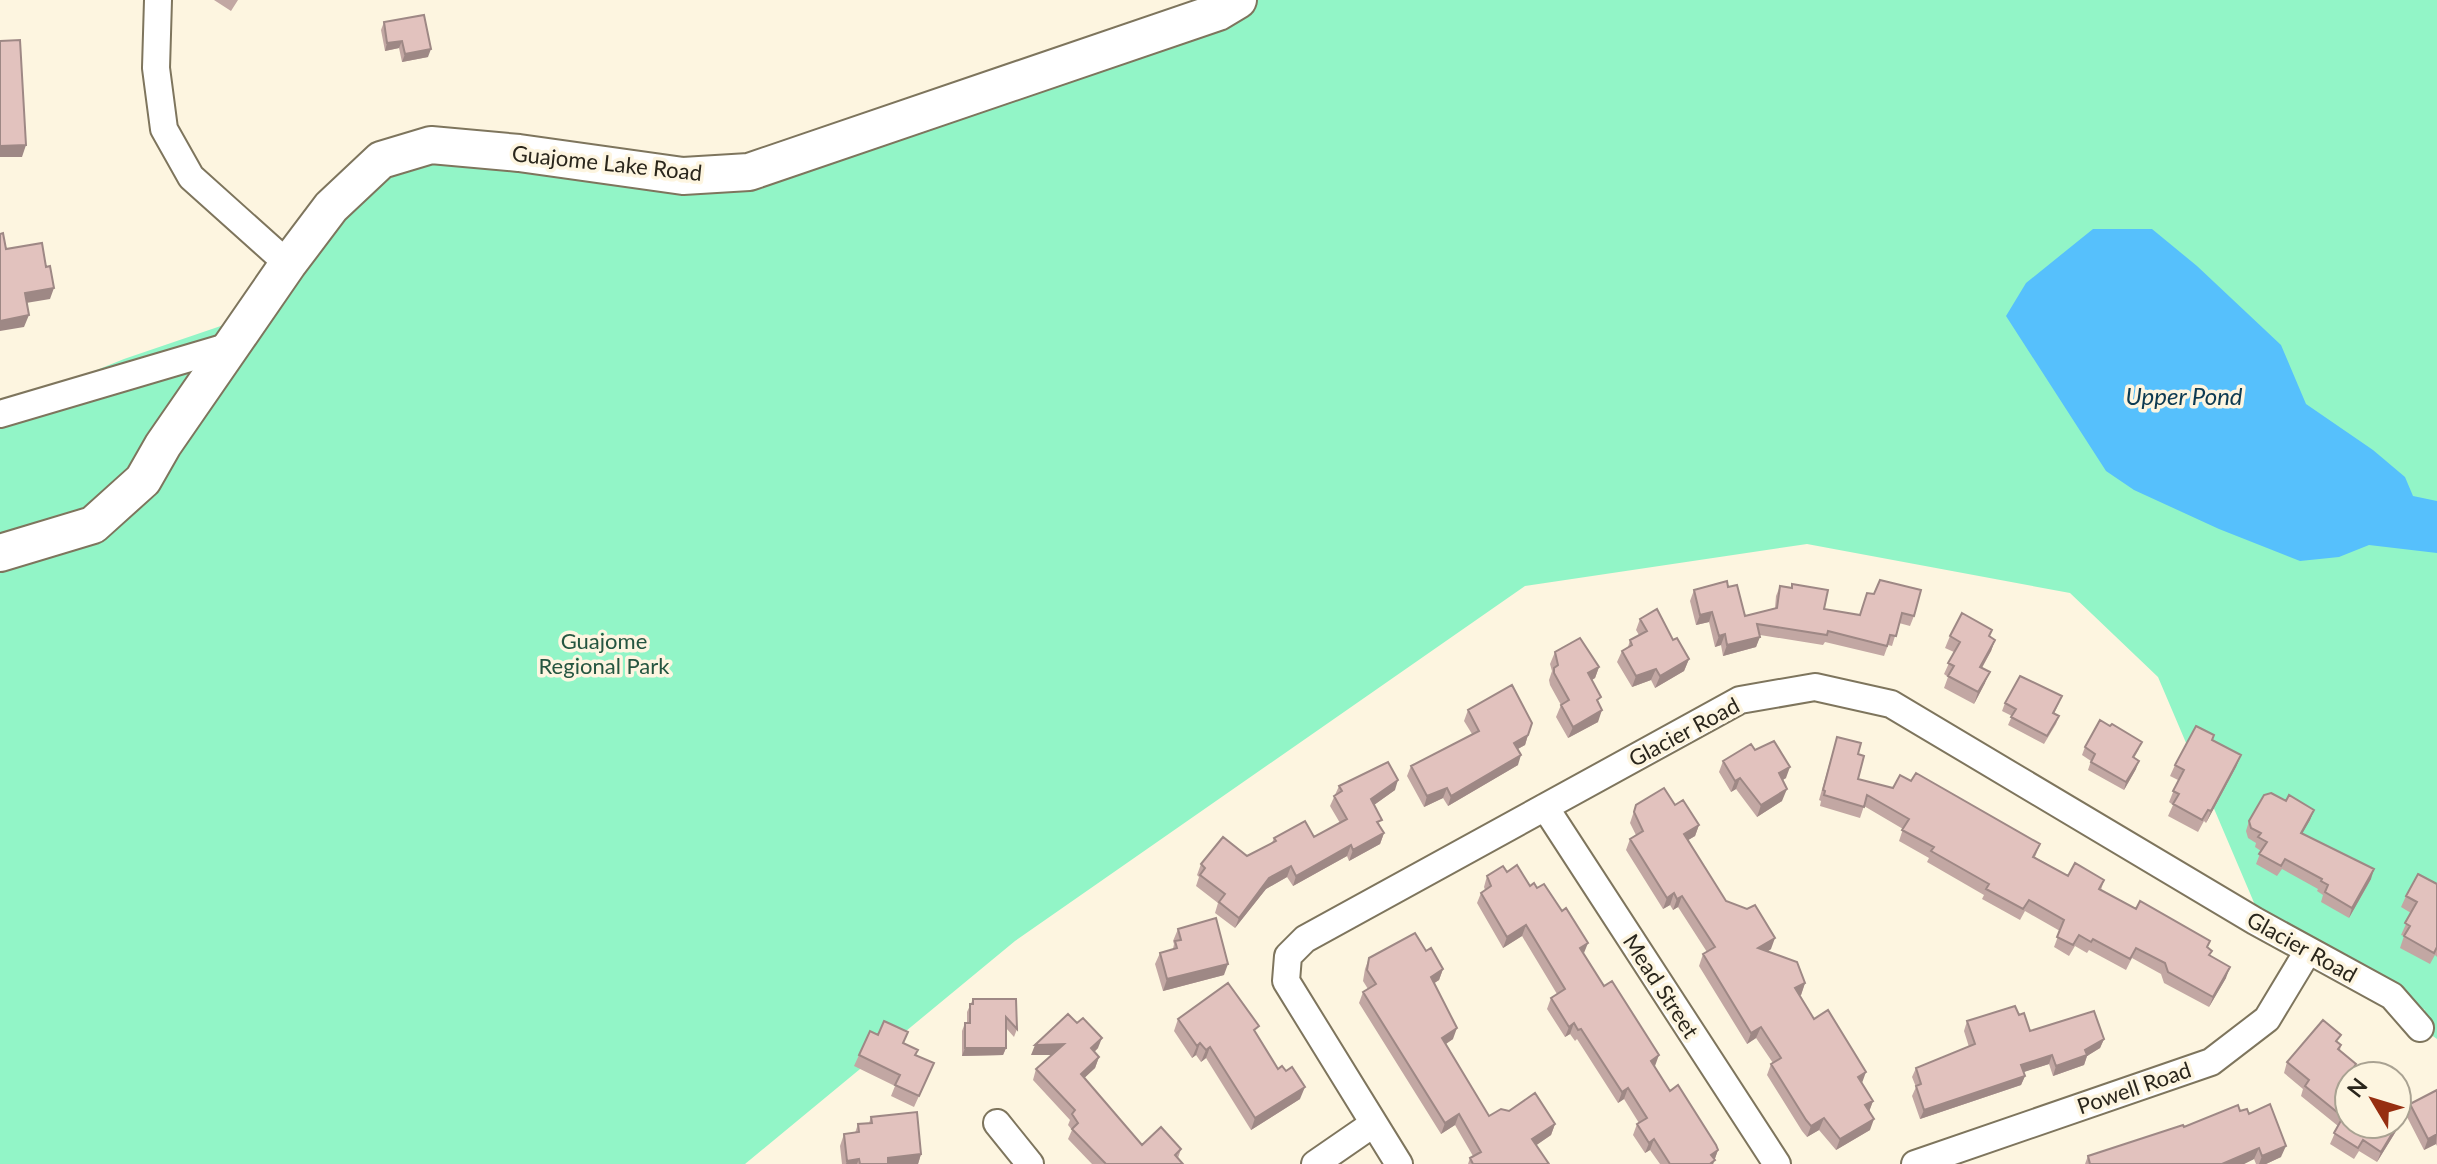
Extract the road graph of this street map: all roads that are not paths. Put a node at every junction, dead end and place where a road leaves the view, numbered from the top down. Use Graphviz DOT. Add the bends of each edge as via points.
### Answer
graph roads {
  1 [pos="158,0"];
  2 [pos="1238,0"];
  3 [pos="288,264"];
  4 [pos="230,346"];
  5 [pos="0,414"];
  6 [pos="0,553"];
  7 [pos="1545,807"];
  8 [pos="2308,951"];
  9 [pos="2420,1028"];
  10 [pos="997,1123"];
  11 [pos="1373,1124"];
  12 [pos="1030,1164"];
  13 [pos="1315,1164"];
  14 [pos="1399,1164"];
  15 [pos="1777,1164"];
  16 [pos="1915,1164"];
  1 -- 3 [label="street" via="156,68 164,129 191,177"];
  2 -- 3 [label="street, Guajome Lake Road" via="1218,12 749,172 683,176 431,145 381,160 331,207"];
  3 -- 4 [label="street, Guajome Lake Road"];
  4 -- 5 [label="street"];
  4 -- 6 [label="street, Guajome Lake Road" via="143,480 93,525"];
  7 -- 8 [label="street, Glacier Road" via="1740,700 1815,687 1891,704"];
  7 -- 11 [label="street, Glacier Road" via="1305,939 1288,956 1286,981"];
  7 -- 15 [label="street, Mead Street"];
  8 -- 9 [label="street, Glacier Road" via="2392,996"];
  8 -- 16 [label="street, Powell Road" via="2267,1019 2211,1062"];
  10 -- 12 [label="street"];
  11 -- 13 [label="street"];
  11 -- 14 [label="street, Glacier Road"];
}
